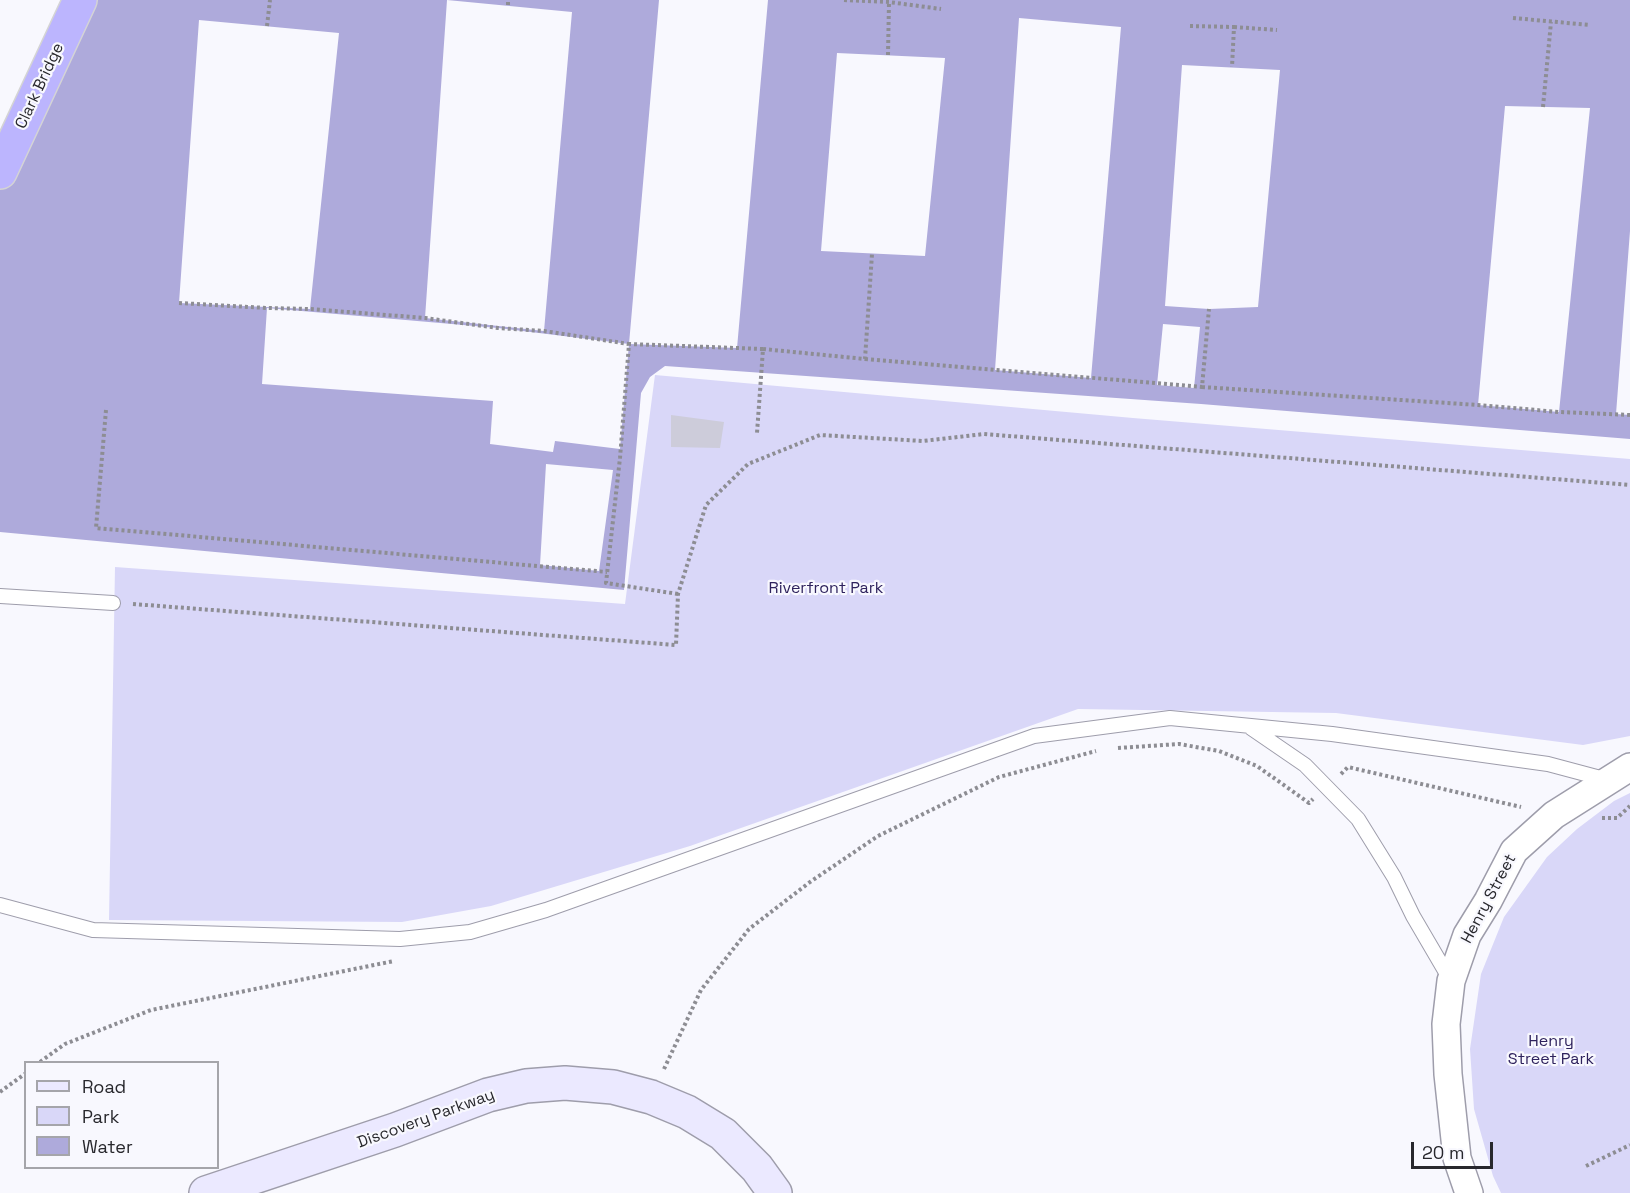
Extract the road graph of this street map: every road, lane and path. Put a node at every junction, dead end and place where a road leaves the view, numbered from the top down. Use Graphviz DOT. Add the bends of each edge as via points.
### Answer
graph roads {
  1 [pos="80,0"];
  2 [pos="270,0"];
  3 [pos="844,0"];
  4 [pos="889,2"];
  5 [pos="941,9"];
  6 [pos="1513,18"];
  7 [pos="1551,22"];
  8 [pos="1590,25"];
  9 [pos="267,26"];
  10 [pos="1190,26"];
  11 [pos="1234,27"];
  12 [pos="1277,30"];
  13 [pos="888,55"];
  14 [pos="1232,67"];
  15 [pos="1543,106"];
  16 [pos="0,172"];
  17 [pos="872,254"];
  18 [pos="179,303"];
  19 [pos="1209,309"];
  20 [pos="629,344"];
  21 [pos="763,349"];
  22 [pos="866,359"];
  23 [pos="1202,387"];
  24 [pos="106,411"];
  25 [pos="1630,415"];
  26 [pos="757,433"];
  27 [pos="1630,485"];
  28 [pos="607,572"];
  29 [pos="678,594"];
  30 [pos="0,596"];
  31 [pos="113,603"];
  32 [pos="1250,726"];
  33 [pos="1113,748"];
  34 [pos="1102,749"];
  35 [pos="1619,773"];
  36 [pos="1326,787"];
  37 [pos="1630,806"];
  38 [pos="1554,815"];
  39 [pos="0,905"];
  40 [pos="400,939"];
  41 [pos="1451,981"];
  42 [pos="41,1061"];
  43 [pos="24,1074"];
  44 [pos="0,1092"];
  45 [pos="651,1097"];
  46 [pos="1630,1145"];
  47 [pos="1586,1166"];
  48 [pos="206,1193"];
  49 [pos="775,1193"];
  50 [pos="1469,1193"];
  1 -- 16 [label="highway, Clark Bridge"];
  2 -- 9 [label="path"];
  3 -- 4 [label="path"];
  4 -- 5 [label="path"];
  4 -- 13 [label="path"];
  6 -- 7 [label="path"];
  7 -- 8 [label="path"];
  7 -- 15 [label="path"];
  10 -- 11 [label="path"];
  11 -- 12 [label="path"];
  11 -- 14 [label="path"];
  17 -- 22 [label="path"];
  18 -- 20 [label="path" via="414,317"];
  19 -- 23 [label="path"];
  20 -- 21 [label="path"];
  20 -- 28 [label="path"];
  21 -- 22 [label="path"];
  21 -- 26 [label="path"];
  22 -- 23 [label="path"];
  23 -- 25 [label="path"];
  24 -- 28 [label="path" via="96,528"];
  27 -- 29 [label="path" via="984,434 923,441 820,435 748,464 706,505"];
  28 -- 29 [label="path" via="606,583"];
  29 -- 31 [label="path" via="676,645"];
  30 -- 31 [label="lane"];
  32 -- 35 [label="lane"];
  32 -- 36 [label="lane" via="1305,765"];
  32 -- 40 [label="lane" via="1170,718 1034,736 546,910 471,932"];
  33 -- 36 [label="path" via="1179,744 1219,751 1257,766 1309,803"];
  34 -- 45 [label="path" via="999,777 878,836 792,895 749,929 701,990"];
  35 -- 38 [label="street, Henry Street"];
  36 -- 38 [label="path" via="1348,767"];
  36 -- 41 [label="lane" via="1358,819"];
  37 -- 38 [label="path" via="1617,818"];
  38 -- 41 [label="street, Henry Street" via="1514,851 1467,935"];
  39 -- 40 [label="lane" via="93,930"];
  40 -- 42 [label="path" via="400,960 151,1010 65,1044"];
  41 -- 50 [label="street, Henry Street" via="1446,1024 1448,1074 1457,1158"];
  43 -- 44 [label="path"];
  45 -- 48 [label="street, Discovery Parkway" via="574,1084 526,1086 488,1095 276,1172"];
  45 -- 49 [label="street, Discovery Parkway" via="687,1112 723,1134 757,1168"];
  46 -- 47 [label="path"];
}
